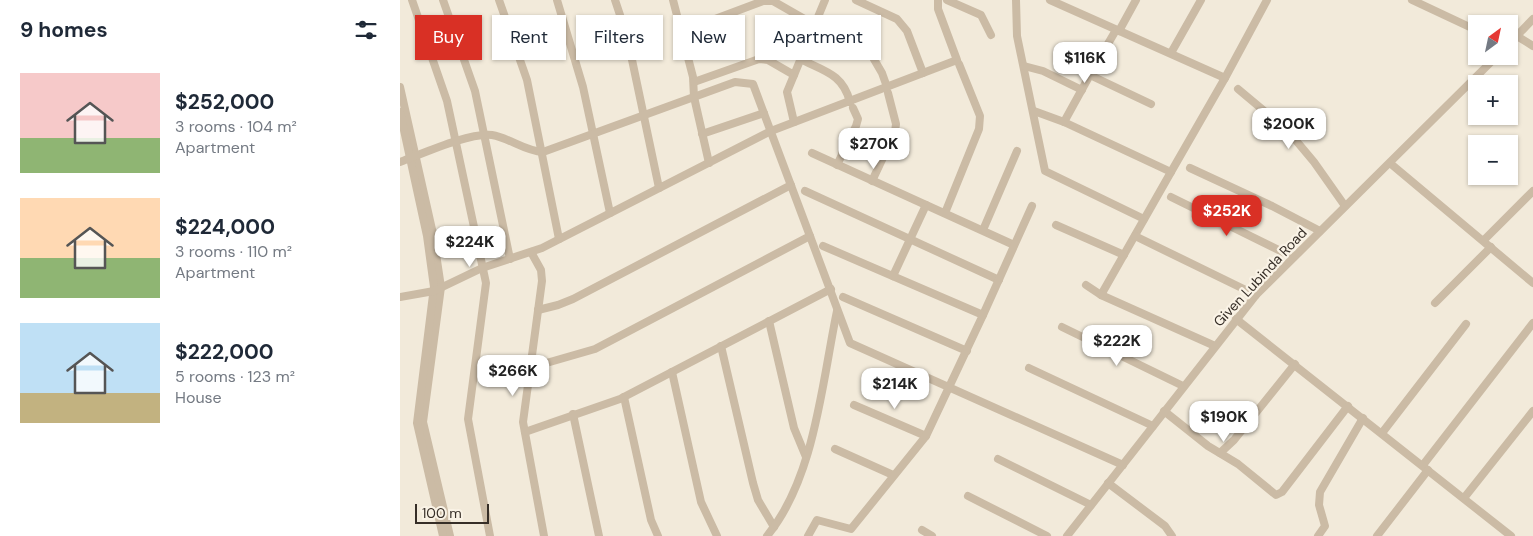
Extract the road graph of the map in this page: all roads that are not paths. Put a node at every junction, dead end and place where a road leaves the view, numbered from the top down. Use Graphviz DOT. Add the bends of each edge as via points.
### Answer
graph roads {
  1 [pos="412,0"];
  2 [pos="443,0"];
  3 [pos="499,0"];
  4 [pos="556,0"];
  5 [pos="615,0"];
  6 [pos="673,0"];
  7 [pos="825,0"];
  8 [pos="856,0"];
  9 [pos="938,0"];
  10 [pos="947,0"];
  11 [pos="1016,0"];
  12 [pos="1050,0"];
  13 [pos="1136,0"];
  14 [pos="1201,0"];
  15 [pos="1267,0"];
  16 [pos="1412,0"];
  17 [pos="1067,3"];
  18 [pos="678,15"];
  19 [pos="723,15"];
  20 [pos="798,15"];
  21 [pos="819,15"];
  22 [pos="1533,19"];
  23 [pos="1468,26"];
  24 [pos="1117,30"];
  25 [pos="991,35"];
  26 [pos="1518,36"];
  27 [pos="1533,46"];
  28 [pos="1171,53"];
  29 [pos="689,60"];
  30 [pos="800,60"];
  31 [pos="802,60"];
  32 [pos="874,60"];
  33 [pos="959,64"];
  34 [pos="1488,65"];
  35 [pos="1024,66"];
  36 [pos="923,73"];
  37 [pos="1091,73"];
  38 [pos="794,75"];
  39 [pos="1225,78"];
  40 [pos="694,82"];
  41 [pos="400,87"];
  42 [pos="1238,89"];
  43 [pos="887,90"];
  44 [pos="1082,90"];
  45 [pos="694,97"];
  46 [pos="1151,104"];
  47 [pos="851,105"];
  48 [pos="1034,111"];
  49 [pos="400,112"];
  50 [pos="764,113"];
  51 [pos="645,115"];
  52 [pos="1051,117"];
  53 [pos="794,122"];
  54 [pos="1064,122"];
  55 [pos="1037,126"];
  56 [pos="771,131"];
  57 [pos="484,134"];
  58 [pos="592,134"];
  59 [pos="702,134"];
  60 [pos="455,143"];
  61 [pos="1017,151"];
  62 [pos="540,152"];
  63 [pos="812,154"];
  64 [pos="413,158"];
  65 [pos="400,162"];
  66 [pos="709,163"];
  67 [pos="1391,164"];
  68 [pos="837,165"];
  69 [pos="1190,168"];
  70 [pos="1171,172"];
  71 [pos="872,181"];
  72 [pos="791,185"];
  73 [pos="659,188"];
  74 [pos="805,191"];
  75 [pos="1533,191"];
  76 [pos="1171,197"];
  77 [pos="926,205"];
  78 [pos="1032,206"];
  79 [pos="1345,206"];
  80 [pos="610,213"];
  81 [pos="945,213"];
  82 [pos="1144,219"];
  83 [pos="1056,225"];
  84 [pos="983,230"];
  85 [pos="1320,231"];
  86 [pos="810,236"];
  87 [pos="1135,236"];
  88 [pos="559,239"];
  89 [pos="909,240"];
  90 [pos="1484,240"];
  91 [pos="1014,245"];
  92 [pos="823,246"];
  93 [pos="1491,247"];
  94 [pos="531,252"];
  95 [pos="1124,255"];
  96 [pos="1293,257"];
  97 [pos="510,259"];
  98 [pos="482,268"];
  99 [pos="893,276"];
  100 [pos="999,280"];
  101 [pos="1532,280"];
  102 [pos="1086,285"];
  103 [pos="437,289"];
  104 [pos="831,289"];
  105 [pos="1101,295"];
  106 [pos="1256,295"];
  107 [pos="400,297"];
  108 [pos="843,297"];
  109 [pos="1435,303"];
  110 [pos="837,309"];
  111 [pos="538,310"];
  112 [pos="983,315"];
  113 [pos="1236,319"];
  114 [pos="769,321"];
  115 [pos="1533,323"];
  116 [pos="1466,324"];
  117 [pos="1062,327"];
  118 [pos="721,346"];
  119 [pos="1215,346"];
  120 [pos="966,351"];
  121 [pos="1295,364"];
  122 [pos="529,368"];
  123 [pos="1029,368"];
  124 [pos="672,372"];
  125 [pos="1183,386"];
  126 [pos="950,388"];
  127 [pos="624,397"];
  128 [pos="854,405"];
  129 [pos="1348,406"];
  130 [pos="1164,411"];
  131 [pos="1533,411"];
  132 [pos="572,414"];
  133 [pos="1363,418"];
  134 [pos="1153,426"];
  135 [pos="525,432"];
  136 [pos="1382,433"];
  137 [pos="926,436"];
  138 [pos="835,449"];
  139 [pos="1220,453"];
  140 [pos="806,457"];
  141 [pos="998,459"];
  142 [pos="1123,465"];
  143 [pos="1426,468"];
  144 [pos="892,475"];
  145 [pos="1108,483"];
  146 [pos="968,496"];
  147 [pos="1464,498"];
  148 [pos="1091,505"];
  149 [pos="774,527"];
  150 [pos="922,530"];
  151 [pos="444,536"];
  152 [pos="450,536"];
  153 [pos="490,536"];
  154 [pos="544,536"];
  155 [pos="599,536"];
  156 [pos="658,536"];
  157 [pos="717,536"];
  158 [pos="767,536"];
  159 [pos="808,536"];
  160 [pos="932,536"];
  161 [pos="1047,536"];
  162 [pos="1067,536"];
  163 [pos="1172,536"];
  164 [pos="1318,536"];
  165 [pos="1377,536"];
  166 [pos="1510,536"];
  1 -- 60 [label="street" via="441,79"];
  2 -- 57 [label="street" via="472,84"];
  3 -- 62 [label="street" via="527,80"];
  4 -- 58 [label="street" via="574,52"];
  5 -- 51 [label="street" via="627,36"];
  6 -- 18 [label="street"];
  7 -- 21 [label="street"];
  8 -- 36 [label="street" via="897,19 907,31"];
  9 -- 36 [label="street" via="938,9 957,60"];
  10 -- 25 [label="street" via="982,15"];
  11 -- 35 [label="street" via="1017,36"];
  12 -- 17 [label="street"];
  13 -- 24 [label="street"];
  14 -- 28 [label="street"];
  15 -- 39 [label="street"];
  16 -- 23 [label="street"];
  17 -- 24 [label="street"];
  19 -- 20 [label="street" via="763,0 773,1"];
  22 -- 26 [label="street"];
  24 -- 28 [label="street"];
  24 -- 37 [label="street"];
  26 -- 27 [label="street"];
  28 -- 39 [label="street"];
  29 -- 40 [label="street"];
  30 -- 38 [label="street"];
  31 -- 47 [label="street" via="839,79 847,89"];
  32 -- 43 [label="street"];
  33 -- 81 [label="street" via="980,116 980,129"];
  34 -- 67 [label="street, Given Lubinda Road"];
  35 -- 44 [label="street" via="1043,71"];
  35 -- 48 [label="street"];
  36 -- 43 [label="street"];
  37 -- 44 [label="street"];
  37 -- 46 [label="street"];
  38 -- 40 [label="street" via="759,58"];
  38 -- 53 [label="street" via="787,92"];
  39 -- 70 [label="street"];
  40 -- 45 [label="street"];
  41 -- 64 [label="street"];
  42 -- 79 [label="street" via="1288,131"];
  43 -- 47 [label="street"];
  43 -- 71 [label="street" via="896,128"];
  44 -- 54 [label="street"];
  45 -- 50 [label="street" via="746,81 753,84"];
  45 -- 51 [label="street"];
  45 -- 59 [label="street"];
  47 -- 53 [label="street"];
  47 -- 68 [label="street" via="858,119"];
  48 -- 52 [label="street"];
  48 -- 55 [label="street"];
  49 -- 64 [label="street"];
  50 -- 56 [label="street"];
  50 -- 59 [label="street"];
  51 -- 58 [label="street"];
  51 -- 73 [label="street"];
  52 -- 54 [label="street"];
  52 -- 55 [label="street"];
  53 -- 56 [label="street"];
  54 -- 70 [label="street"];
  55 -- 82 [label="street" via="1045,171"];
  56 -- 66 [label="street"];
  56 -- 72 [label="street"];
  57 -- 60 [label="street"];
  57 -- 62 [label="street"];
  57 -- 97 [label="street"];
  58 -- 62 [label="street"];
  58 -- 80 [label="street"];
  59 -- 66 [label="street"];
  60 -- 64 [label="street"];
  60 -- 98 [label="street"];
  61 -- 84 [label="street"];
  62 -- 88 [label="street"];
  63 -- 68 [label="street"];
  64 -- 65 [label="street"];
  64 -- 103 [label="street" via="433,234"];
  66 -- 73 [label="street"];
  67 -- 79 [label="street, Given Lubinda Road"];
  67 -- 90 [label="street"];
  68 -- 71 [label="street"];
  69 -- 85 [label="street"];
  70 -- 82 [label="street"];
  71 -- 77 [label="street"];
  72 -- 86 [label="street"];
  72 -- 111 [label="street" via="573,299"];
  73 -- 80 [label="street"];
  74 -- 89 [label="street"];
  75 -- 90 [label="street"];
  76 -- 96 [label="street"];
  77 -- 81 [label="street"];
  77 -- 89 [label="street"];
  78 -- 91 [label="street"];
  79 -- 85 [label="street, Given Lubinda Road"];
  80 -- 88 [label="street"];
  81 -- 84 [label="street"];
  82 -- 87 [label="street"];
  83 -- 95 [label="street"];
  84 -- 91 [label="street"];
  85 -- 96 [label="street, Given Lubinda Road"];
  86 -- 104 [label="street"];
  86 -- 122 [label="street" via="595,349"];
  87 -- 95 [label="street"];
  87 -- 106 [label="street"];
  88 -- 94 [label="street"];
  89 -- 99 [label="street"];
  89 -- 100 [label="street"];
  90 -- 93 [label="street"];
  91 -- 100 [label="street"];
  92 -- 99 [label="street"];
  93 -- 101 [label="street"];
  93 -- 109 [label="street"];
  94 -- 97 [label="street"];
  94 -- 111 [label="street" via="541,270"];
  95 -- 105 [label="street"];
  96 -- 106 [label="street, Given Lubinda Road"];
  97 -- 98 [label="street"];
  98 -- 103 [label="street"];
  98 -- 153 [label="street" via="486,283 485,302 468,419"];
  99 -- 112 [label="street"];
  100 -- 112 [label="street"];
  102 -- 105 [label="street"];
  103 -- 107 [label="street"];
  103 -- 151 [label="street" via="417,423"];
  103 -- 152 [label="street" via="423,422"];
  104 -- 110 [label="street"];
  104 -- 114 [label="street"];
  105 -- 119 [label="street"];
  106 -- 113 [label="street, Given Lubinda Road"];
  108 -- 120 [label="street"];
  110 -- 126 [label="street" via="847,339 853,345"];
  110 -- 140 [label="street" via="823,392"];
  111 -- 122 [label="street"];
  112 -- 120 [label="street"];
  113 -- 119 [label="street, Given Lubinda Road"];
  113 -- 121 [label="street"];
  114 -- 118 [label="street"];
  114 -- 140 [label="street" via="794,428"];
  115 -- 143 [label="street"];
  116 -- 136 [label="street"];
  117 -- 125 [label="street"];
  118 -- 124 [label="street"];
  118 -- 149 [label="street" via="753,483 758,500"];
  119 -- 125 [label="street, Given Lubinda Road"];
  120 -- 126 [label="street"];
  121 -- 129 [label="street"];
  121 -- 139 [label="street"];
  122 -- 135 [label="street" via="523,410"];
  123 -- 134 [label="street"];
  124 -- 127 [label="street"];
  124 -- 157 [label="street" via="701,502"];
  125 -- 130 [label="street, Given Lubinda Road"];
  126 -- 137 [label="street"];
  126 -- 142 [label="street"];
  127 -- 132 [label="street"];
  127 -- 156 [label="street" via="651,520"];
  128 -- 137 [label="street"];
  129 -- 133 [label="street"];
  129 -- 139 [label="street" via="1279,494"];
  130 -- 134 [label="street, Given Lubinda Road"];
  130 -- 139 [label="street"];
  131 -- 147 [label="street"];
  132 -- 135 [label="street"];
  132 -- 155 [label="street"];
  133 -- 136 [label="street"];
  133 -- 164 [label="street" via="1320,492 1319,505 1325,526"];
  134 -- 142 [label="street, Given Lubinda Road"];
  135 -- 154 [label="street"];
  136 -- 143 [label="street"];
  137 -- 144 [label="street"];
  138 -- 144 [label="street"];
  140 -- 149 [label="street"];
  141 -- 148 [label="street"];
  142 -- 145 [label="street, Given Lubinda Road"];
  143 -- 147 [label="street"];
  143 -- 165 [label="street"];
  144 -- 159 [label="street" via="851,529 817,520"];
  145 -- 148 [label="street, Given Lubinda Road"];
  145 -- 163 [label="street" via="1165,526"];
  146 -- 161 [label="street"];
  147 -- 166 [label="street"];
  148 -- 162 [label="street, Given Lubinda Road"];
  149 -- 158 [label="street"];
  150 -- 160 [label="street"];
}
